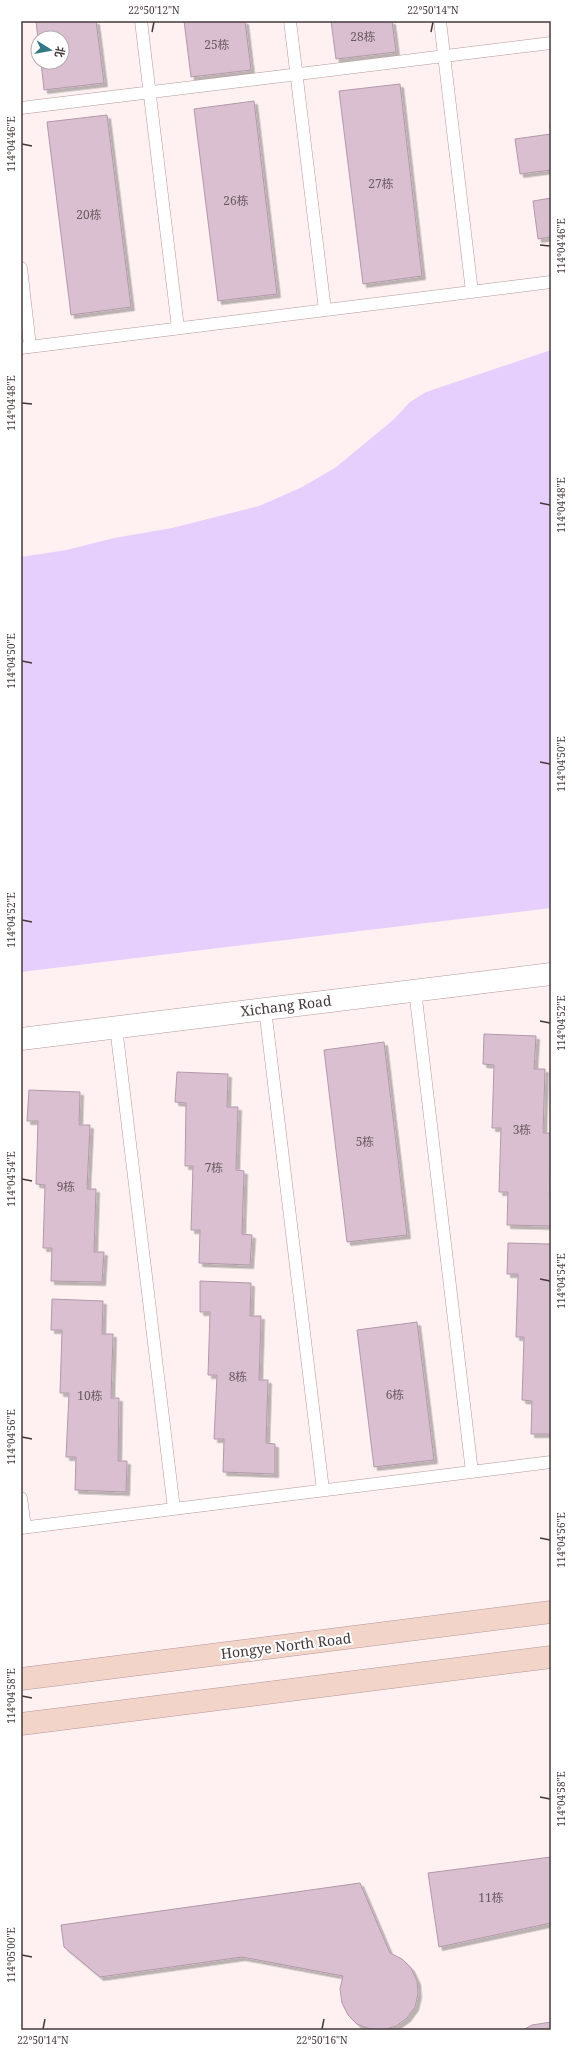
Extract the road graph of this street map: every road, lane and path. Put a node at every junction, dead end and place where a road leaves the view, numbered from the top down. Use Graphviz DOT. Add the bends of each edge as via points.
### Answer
graph roads {
  1 [pos="141,21"];
  2 [pos="290,21"];
  3 [pos="440,21"];
  4 [pos="551,43"];
  5 [pos="444,56"];
  6 [pos="296,74"];
  7 [pos="149,92"];
  8 [pos="21,108"];
  9 [pos="21,268"];
  10 [pos="551,282"];
  11 [pos="472,292"];
  12 [pos="325,310"];
  13 [pos="178,328"];
  14 [pos="26,347"];
  15 [pos="551,974"];
  16 [pos="415,990"];
  17 [pos="266,1009"];
  18 [pos="116,1027"];
  19 [pos="21,1039"];
  20 [pos="551,1462"];
  21 [pos="472,1472"];
  22 [pos="323,1490"];
  23 [pos="21,1498"];
  24 [pos="174,1509"];
  25 [pos="23,1527"];
  26 [pos="551,1612"];
  27 [pos="551,1657"];
  28 [pos="21,1679"];
  29 [pos="21,1724"];
  1 -- 7 [label="lane"];
  2 -- 6 [label="lane"];
  3 -- 5 [label="lane"];
  4 -- 5 [label="lane"];
  5 -- 6 [label="lane"];
  5 -- 11 [label="lane"];
  6 -- 7 [label="lane"];
  6 -- 12 [label="lane"];
  7 -- 8 [label="lane"];
  7 -- 13 [label="lane"];
  9 -- 14 [label="lane"];
  10 -- 11 [label="lane"];
  11 -- 12 [label="lane"];
  12 -- 13 [label="lane"];
  13 -- 14 [label="lane"];
  15 -- 16 [label="street, Xichang Road"];
  16 -- 17 [label="street, Xichang Road"];
  16 -- 21 [label="lane"];
  17 -- 18 [label="street, Xichang Road"];
  17 -- 22 [label="lane"];
  18 -- 19 [label="street, Xichang Road"];
  18 -- 24 [label="lane"];
  20 -- 21 [label="lane"];
  21 -- 22 [label="lane"];
  22 -- 24 [label="lane"];
  23 -- 25 [label="lane"];
  24 -- 25 [label="lane"];
  26 -- 28 [label="main road, Hongye North Road"];
  27 -- 29 [label="main road"];
}
